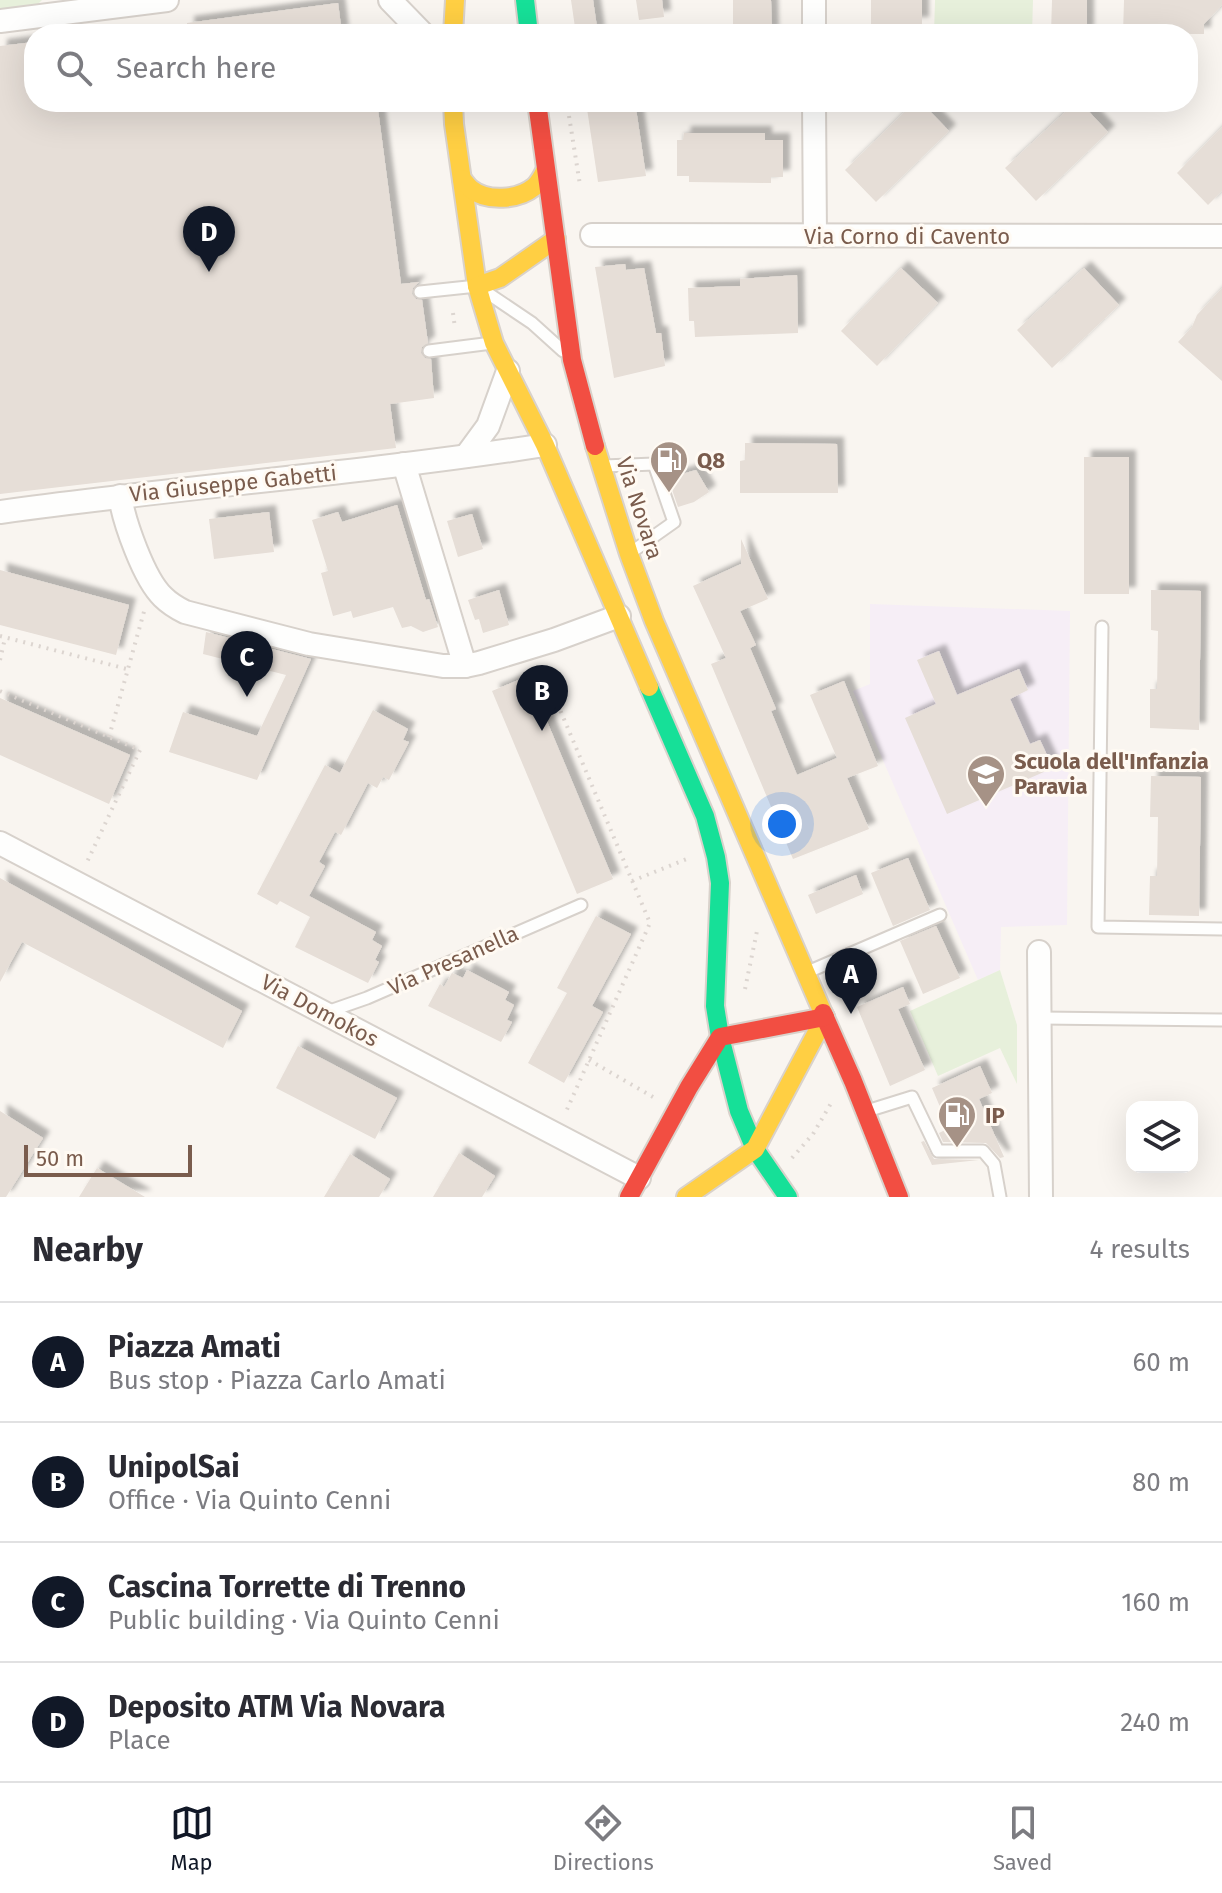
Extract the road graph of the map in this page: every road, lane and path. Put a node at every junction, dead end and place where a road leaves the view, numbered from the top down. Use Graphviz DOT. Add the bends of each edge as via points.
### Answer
graph roads {
  1 [pos="167,0"];
  2 [pos="390,0"];
  3 [pos="455,0"];
  4 [pos="525,0"];
  5 [pos="814,0"];
  6 [pos="61,7"];
  7 [pos="0,21"];
  8 [pos="413,24"];
  9 [pos="454,24"];
  10 [pos="528,24"];
  11 [pos="814,24"];
  12 [pos="453,112"];
  13 [pos="538,112"];
  14 [pos="814,112"];
  15 [pos="569,116"];
  16 [pos="545,171"];
  17 [pos="462,179"];
  18 [pos="580,185"];
  19 [pos="592,235"];
  20 [pos="815,236"];
  21 [pos="1222,236"];
  22 [pos="556,239"];
  23 [pos="477,286"];
  24 [pos="420,292"];
  25 [pos="453,313"];
  26 [pos="455,328"];
  27 [pos="494,343"];
  28 [pos="429,351"];
  29 [pos="572,360"];
  30 [pos="508,371"];
  31 [pos="545,445"];
  32 [pos="466,456"];
  33 [pos="404,464"];
  34 [pos="601,466"];
  35 [pos="120,496"];
  36 [pos="0,512"];
  37 [pos="629,554"];
  38 [pos="148,598"];
  39 [pos="619,616"];
  40 [pos="1102,627"];
  41 [pos="3,637"];
  42 [pos="0,660"];
  43 [pos="539,661"];
  44 [pos="465,666"];
  45 [pos="127,669"];
  46 [pos="0,691"];
  47 [pos="109,737"];
  48 [pos="0,843"];
  49 [pos="691,857"];
  50 [pos="87,862"];
  51 [pos="632,881"];
  52 [pos="581,905"];
  53 [pos="940,915"];
  54 [pos="758,928"];
  55 [pos="1222,929"];
  56 [pos="1039,952"];
  57 [pos="806,973"];
  58 [pos="742,998"];
  59 [pos="324,1013"];
  60 [pos="825,1017"];
  61 [pos="1040,1018"];
  62 [pos="1222,1020"];
  63 [pos="720,1037"];
  64 [pos="589,1060"];
  65 [pos="655,1098"];
  66 [pos="833,1099"];
  67 [pos="865,1112"];
  68 [pos="564,1117"];
  69 [pos="755,1149"];
  70 [pos="788,1161"];
  71 [pos="634,1188"];
  72 [pos="686,1197"];
  73 [pos="788,1197"];
  74 [pos="899,1197"];
  75 [pos="1000,1197"];
  76 [pos="1041,1197"];
  1 -- 6 [label="street"];
  2 -- 8 [label="street"];
  3 -- 9 [label="street"];
  4 -- 10 [label="street"];
  5 -- 11 [label="street"];
  6 -- 7 [label="street"];
  12 -- 17 [label="street"];
  13 -- 16 [label="street, Via Novara"];
  14 -- 20 [label="street"];
  15 -- 18 [label="path"];
  16 -- 17 [label="street" via="531,189 510,197 487,196"];
  16 -- 22 [label="street, Via Novara"];
  17 -- 23 [label="street"];
  19 -- 20 [label="street, Via Corno di Cavento"];
  20 -- 21 [label="street, Via Corno di Cavento"];
  22 -- 23 [label="street" via="500,278"];
  22 -- 29 [label="street, Via Novara"];
  23 -- 24 [label="lane"];
  23 -- 27 [label="street"];
  23 -- 29 [label="lane" via="532,323"];
  25 -- 26 [label="path"];
  27 -- 28 [label="lane"];
  27 -- 30 [label="street"];
  29 -- 34 [label="street, Via Novara"];
  30 -- 31 [label="street"];
  30 -- 32 [label="street" via="488,426"];
  31 -- 32 [label="street, Via Giuseppe Gabetti"];
  31 -- 39 [label="street"];
  32 -- 33 [label="street, Via Giuseppe Gabetti"];
  33 -- 35 [label="street, Via Giuseppe Gabetti"];
  33 -- 44 [label="street"];
  34 -- 37 [label="street, Via Novara"];
  34 -- 37 [label="lane" via="654,464 674,522"];
  35 -- 36 [label="street, Via Giuseppe Gabetti"];
  35 -- 44 [label="street" via="151,581 161,596 185,612 322,646"];
  37 -- 57 [label="street, Via Novara"];
  38 -- 45 [label="path"];
  39 -- 44 [label="street"];
  39 -- 63 [label="street" via="705,816 717,858 715,1006"];
  40 -- 55 [label="lane" via="1098,927"];
  41 -- 42 [label="path"];
  41 -- 45 [label="path"];
  43 -- 51 [label="path"];
  45 -- 47 [label="path"];
  46 -- 47 [label="path"];
  47 -- 50 [label="path" via="140,750"];
  48 -- 59 [label="street, Via Domokos"];
  49 -- 51 [label="path"];
  51 -- 64 [label="path" via="650,923"];
  52 -- 59 [label="lane, Via Presanella"];
  53 -- 57 [label="lane"];
  54 -- 58 [label="path"];
  56 -- 61 [label="street"];
  57 -- 60 [label="street, Via Novara"];
  59 -- 71 [label="street, Via Domokos"];
  60 -- 63 [label="street"];
  60 -- 67 [label="street, Via Novara"];
  60 -- 69 [label="street"];
  61 -- 62 [label="lane"];
  61 -- 76 [label="street"];
  63 -- 69 [label="street"];
  63 -- 71 [label="street"];
  64 -- 65 [label="path"];
  64 -- 68 [label="path"];
  66 -- 70 [label="path" via="813,1134"];
  67 -- 74 [label="street, Via Novara"];
  67 -- 75 [label="lane" via="912,1097 938,1151 983,1151 994,1164"];
  69 -- 72 [label="street"];
  69 -- 73 [label="street"];
}
